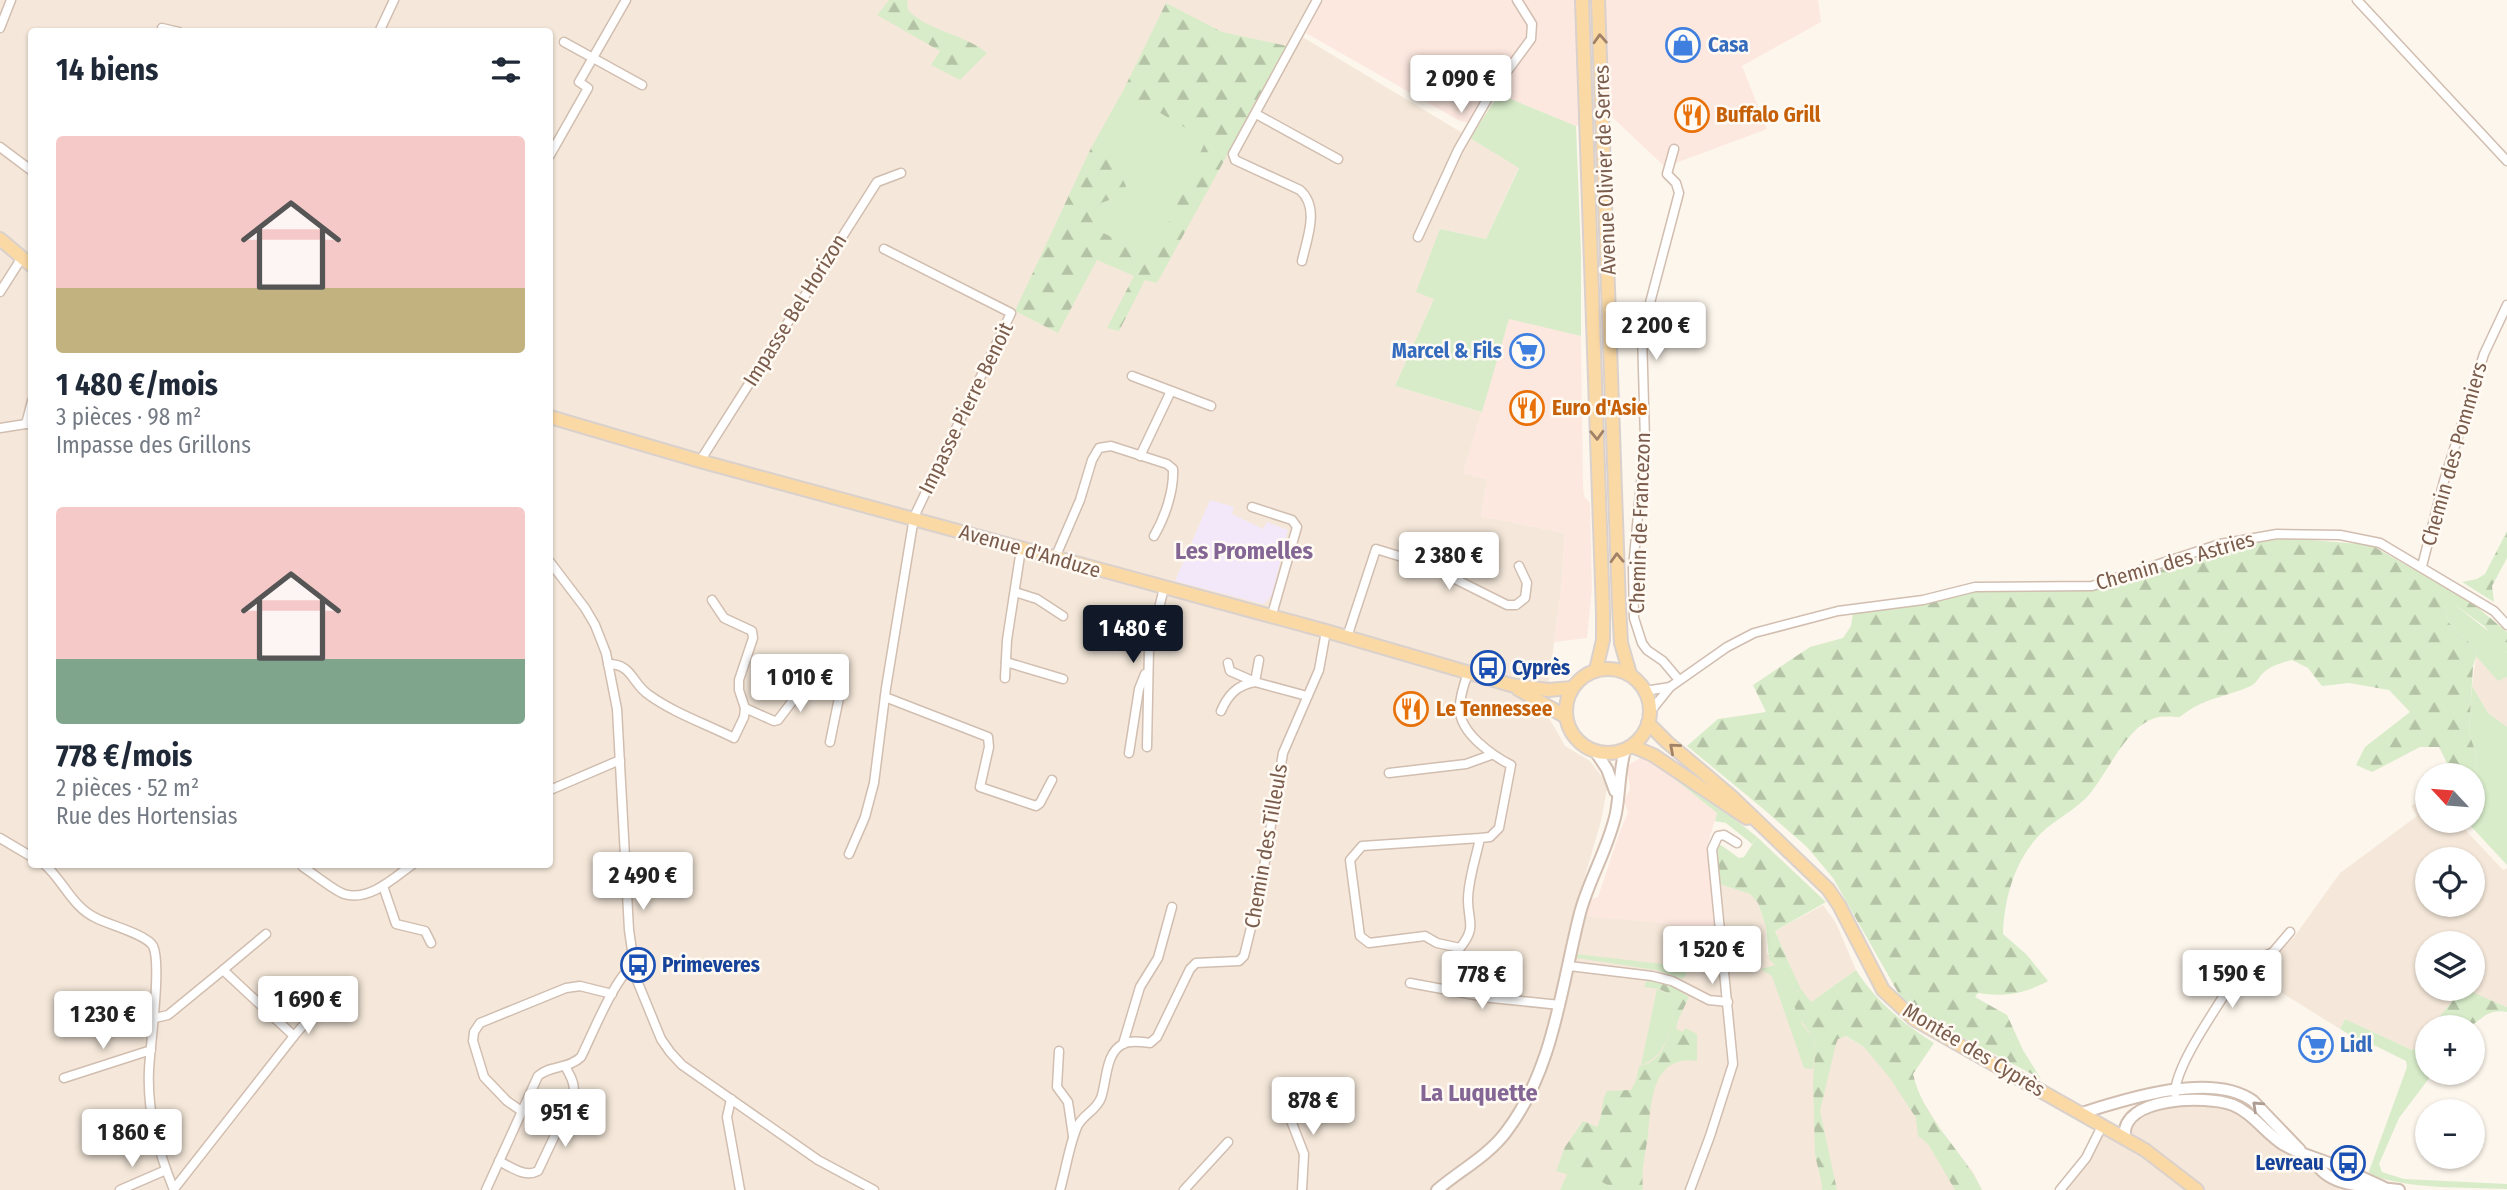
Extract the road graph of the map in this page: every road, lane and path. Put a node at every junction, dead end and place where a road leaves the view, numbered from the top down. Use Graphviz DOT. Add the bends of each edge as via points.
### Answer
graph roads {
  1 [pos="11,0"];
  2 [pos="394,0"];
  3 [pos="626,0"];
  4 [pos="1317,0"];
  5 [pos="1517,0"];
  6 [pos="1582,0"];
  7 [pos="1598,0"];
  8 [pos="2357,0"];
  9 [pos="0,28"];
  10 [pos="381,28"];
  11 [pos="564,42"];
  12 [pos="593,58"];
  13 [pos="642,85"];
  14 [pos="1256,114"];
  15 [pos="0,147"];
  16 [pos="1674,149"];
  17 [pos="553,150"];
  18 [pos="1338,159"];
  19 [pos="2507,161"];
  20 [pos="28,168"];
  21 [pos="901,173"];
  22 [pos="1418,237"];
  23 [pos="0,239"];
  24 [pos="884,249"];
  25 [pos="1302,261"];
  26 [pos="26,262"];
  27 [pos="0,292"];
  28 [pos="2507,305"];
  29 [pos="1132,376"];
  30 [pos="1171,391"];
  31 [pos="1211,406"];
  32 [pos="553,418"];
  33 [pos="28,424"];
  34 [pos="0,428"];
  35 [pos="1140,456"];
  36 [pos="700,461"];
  37 [pos="1252,507"];
  38 [pos="914,517"];
  39 [pos="1154,536"];
  40 [pos="1021,549"];
  41 [pos="1055,558"];
  42 [pos="553,566"];
  43 [pos="1519,566"];
  44 [pos="2422,566"];
  45 [pos="1164,588"];
  46 [pos="1015,592"];
  47 [pos="712,600"];
  48 [pos="1063,616"];
  49 [pos="1271,618"];
  50 [pos="2507,625"];
  51 [pos="1326,631"];
  52 [pos="1347,637"];
  53 [pos="1259,660"];
  54 [pos="1006,662"];
  55 [pos="1228,663"];
  56 [pos="608,664"];
  57 [pos="1596,670"];
  58 [pos="1147,671"];
  59 [pos="1468,673"];
  60 [pos="1630,674"];
  61 [pos="1005,678"];
  62 [pos="1063,679"];
  63 [pos="1679,680"];
  64 [pos="1255,682"];
  65 [pos="1511,685"];
  66 [pos="1670,687"];
  67 [pos="1572,688"];
  68 [pos="1645,691"];
  69 [pos="1307,696"];
  70 [pos="885,697"];
  71 [pos="745,708"];
  72 [pos="1221,711"];
  73 [pos="1566,717"];
  74 [pos="1649,718"];
  75 [pos="830,742"];
  76 [pos="1147,747"];
  77 [pos="1628,748"];
  78 [pos="1595,751"];
  79 [pos="1129,753"];
  80 [pos="1491,755"];
  81 [pos="620,760"];
  82 [pos="1389,773"];
  83 [pos="1052,780"];
  84 [pos="553,789"];
  85 [pos="1617,797"];
  86 [pos="1761,826"];
  87 [pos="0,838"];
  88 [pos="1480,838"];
  89 [pos="1737,844"];
  90 [pos="849,854"];
  91 [pos="28,855"];
  92 [pos="47,868"];
  93 [pos="305,868"];
  94 [pos="408,868"];
  95 [pos="383,886"];
  96 [pos="1172,907"];
  97 [pos="2290,932"];
  98 [pos="266,934"];
  99 [pos="431,943"];
  100 [pos="634,964"];
  101 [pos="1569,966"];
  102 [pos="223,970"];
  103 [pos="1410,983"];
  104 [pos="612,994"];
  105 [pos="325,1000"];
  106 [pos="1728,1002"];
  107 [pos="1560,1005"];
  108 [pos="155,1018"];
  109 [pos="294,1036"];
  110 [pos="1123,1044"];
  111 [pos="152,1050"];
  112 [pos="1059,1051"];
  113 [pos="565,1066"];
  114 [pos="64,1078"];
  115 [pos="1288,1084"];
  116 [pos="2175,1095"];
  117 [pos="731,1099"];
  118 [pos="520,1110"];
  119 [pos="2082,1113"];
  120 [pos="2102,1126"];
  121 [pos="2125,1138"];
  122 [pos="1074,1139"];
  123 [pos="1228,1142"];
  124 [pos="499,1161"];
  125 [pos="166,1170"];
  126 [pos="120,1190"];
  127 [pos="174,1190"];
  128 [pos="485,1190"];
  129 [pos="740,1190"];
  130 [pos="874,1190"];
  131 [pos="1060,1190"];
  132 [pos="1184,1190"];
  133 [pos="1302,1190"];
  134 [pos="1437,1190"];
  135 [pos="1690,1190"];
  136 [pos="2060,1190"];
  137 [pos="2197,1190"];
  138 [pos="2399,1190"];
  1 -- 9 [label="street"];
  2 -- 10 [label="street"];
  3 -- 12 [label="street"];
  4 -- 14 [label="street"];
  5 -- 22 [label="street" via="1532,24 1531,39 1489,96 1458,150"];
  6 -- 57 [label="main road, Avenue Olivier de Serres, one-way" via="1603,613"];
  60 -- 7 [label="main road, Avenue Olivier de Serres, one-way" via="1619,606"];
  8 -- 19 [label="street"];
  11 -- 12 [label="street"];
  12 -- 13 [label="street"];
  12 -- 17 [label="street" via="579,82 588,89"];
  14 -- 18 [label="street"];
  14 -- 25 [label="street" via="1233,154 1235,160 1305,195 1312,219"];
  15 -- 20 [label="street"];
  16 -- 63 [label="street, Chemin de Francezon" via="1667,174 1679,194 1642,333 1645,440 1633,583 1634,618 1642,643"];
  21 -- 36 [label="street, Impasse Bel Horizon" via="877,182"];
  23 -- 26 [label="main road"];
  24 -- 38 [label="street, Impasse Pierre Benoit" via="1011,313"];
  26 -- 27 [label="street"];
  28 -- 44 [label="street, Chemin des Pommiers" via="2484,354"];
  29 -- 30 [label="street"];
  30 -- 31 [label="street"];
  30 -- 35 [label="street"];
  32 -- 36 [label="main road, Avenue d'Anduze"];
  33 -- 34 [label="street"];
  35 -- 39 [label="street" via="1173,469 1169,499"];
  35 -- 41 [label="street" via="1111,446 1099,448"];
  36 -- 38 [label="main road, Avenue d'Anduze"];
  37 -- 49 [label="street" via="1292,520 1297,527"];
  38 -- 40 [label="main road, Avenue d'Anduze"];
  38 -- 70 [label="street"];
  40 -- 41 [label="main road, Avenue d'Anduze"];
  40 -- 46 [label="street"];
  41 -- 45 [label="main road, Avenue d'Anduze"];
  42 -- 56 [label="street" via="595,625"];
  43 -- 52 [label="street" via="1527,583 1525,598 1517,605 1507,605 1425,564 1376,549"];
  44 -- 50 [label="street, Chemin des Astries" via="2494,611"];
  44 -- 63 [label="street, Chemin des Astries" via="2380,542 2340,535 2250,537 2092,586 1975,587 1923,600 1838,611 1754,633"];
  45 -- 49 [label="main road, Avenue d'Anduze"];
  45 -- 58 [label="street"];
  46 -- 48 [label="street" via="1037,599"];
  46 -- 54 [label="street"];
  47 -- 71 [label="street" via="724,618 752,631 739,680"];
  49 -- 51 [label="main road, Avenue d'Anduze"];
  51 -- 52 [label="main road, Avenue d'Anduze"];
  51 -- 69 [label="street, Chemin des Tilleuls" via="1319,670"];
  52 -- 59 [label="main road, Avenue d'Anduze"];
  53 -- 64 [label="street"];
  54 -- 61 [label="street"];
  54 -- 62 [label="street"];
  55 -- 64 [label="street" via="1230,671"];
  56 -- 71 [label="street" via="626,668 650,696 734,737"];
  56 -- 81 [label="street"];
  57 -- 60 [label="main road"];
  57 -- 67 [label="main road"];
  58 -- 76 [label="street"];
  58 -- 79 [label="street" via="1139,689"];
  59 -- 65 [label="main road, Avenue d'Anduze"];
  59 -- 80 [label="street" via="1459,712 1466,728"];
  60 -- 68 [label="main road"];
  63 -- 66 [label="street, Chemin des Astries"];
  64 -- 69 [label="street"];
  64 -- 72 [label="street" via="1233,691"];
  65 -- 67 [label="main road, Avenue d'Anduze"];
  65 -- 73 [label="main road, Avenue d'Anduze"];
  66 -- 68 [label="street, Chemin des Astries"];
  66 -- 74 [label="street, Chemin des Astries"];
  67 -- 73 [label="main road"];
  68 -- 74 [label="main road"];
  69 -- 110 [label="street, Chemin des Tilleuls" via="1280,767 1260,891 1244,956 1239,961 1196,963 1157,1037 1150,1043"];
  70 -- 83 [label="street" via="988,737 980,787 1036,806"];
  70 -- 90 [label="street" via="872,794"];
  71 -- 75 [label="street" via="774,721 807,682 833,686 840,693"];
  73 -- 78 [label="main road" via="1576,738"];
  74 -- 77 [label="main road" via="1642,736"];
  86 -- 74 [label="main road, Montée des Cyprès, one-way"];
  77 -- 78 [label="main road" via="1615,753"];
  77 -- 85 [label="street"];
  77 -- 86 [label="main road, Montée des Cyprès" via="1653,755"];
  78 -- 85 [label="street" via="1611,776"];
  80 -- 82 [label="street" via="1466,764"];
  80 -- 88 [label="street" via="1511,765 1499,828 1490,837"];
  81 -- 84 [label="street"];
  81 -- 100 [label="street"];
  85 -- 101 [label="street" via="1615,815 1580,912"];
  86 -- 119 [label="main road, Montée des Cyprès" via="1828,889 1875,979 1893,1001 1914,1019"];
  87 -- 91 [label="street"];
  88 -- 88 [label="street" via="1468,900 1472,919 1468,938 1460,948 1425,936 1369,943 1360,936 1350,860 1362,846"];
  89 -- 106 [label="street" via="1718,836 1712,849"];
  92 -- 108 [label="street" via="93,917 153,946"];
  93 -- 95 [label="street" via="344,894 363,895"];
  94 -- 95 [label="street"];
  95 -- 99 [label="street" via="396,924 425,931"];
  96 -- 110 [label="street" via="1158,958 1140,986"];
  97 -- 116 [label="street" via="2273,952 2236,976 2177,1077"];
  98 -- 102 [label="street"];
  100 -- 104 [label="street"];
  100 -- 117 [label="street" via="670,1052"];
  101 -- 106 [label="street" via="1652,976 1709,1000"];
  101 -- 107 [label="street"];
  102 -- 108 [label="street" via="168,1015"];
  102 -- 109 [label="street"];
  103 -- 107 [label="street"];
  104 -- 113 [label="street" via="581,1057"];
  104 -- 118 [label="street" via="580,986 566,988 480,1023 473,1041 484,1077"];
  105 -- 109 [label="street"];
  106 -- 135 [label="street" via="1733,1065"];
  107 -- 134 [label="street" via="1538,1077 1510,1126 1490,1149"];
  108 -- 111 [label="street"];
  109 -- 127 [label="street"];
  110 -- 122 [label="street" via="1112,1053 1100,1099 1083,1116"];
  111 -- 114 [label="street"];
  111 -- 125 [label="street" via="153,1132"];
  112 -- 122 [label="street" via="1057,1087 1068,1102"];
  113 -- 118 [label="street" via="538,1076"];
  113 -- 124 [label="street" via="575,1090 538,1171 526,1174"];
  115 -- 133 [label="street" via="1290,1118 1304,1154"];
  116 -- 119 [label="street" via="2134,1097"];
  116 -- 121 [label="street" via="2135,1115 2126,1123"];
  116 -- 138 [label="street" via="2231,1104 2281,1143 2383,1188"];
  117 -- 129 [label="street" via="726,1118"];
  117 -- 130 [label="street" via="818,1160"];
  118 -- 124 [label="street"];
  119 -- 120 [label="main road, Montée des Cyprès"];
  120 -- 121 [label="main road, Montée des Cyprès"];
  120 -- 136 [label="street" via="2087,1158"];
  121 -- 137 [label="main road, Montée des Cyprès"];
  122 -- 131 [label="street"];
  123 -- 132 [label="street"];
  124 -- 128 [label="street"];
  125 -- 126 [label="street"];
  125 -- 127 [label="street"];
}
